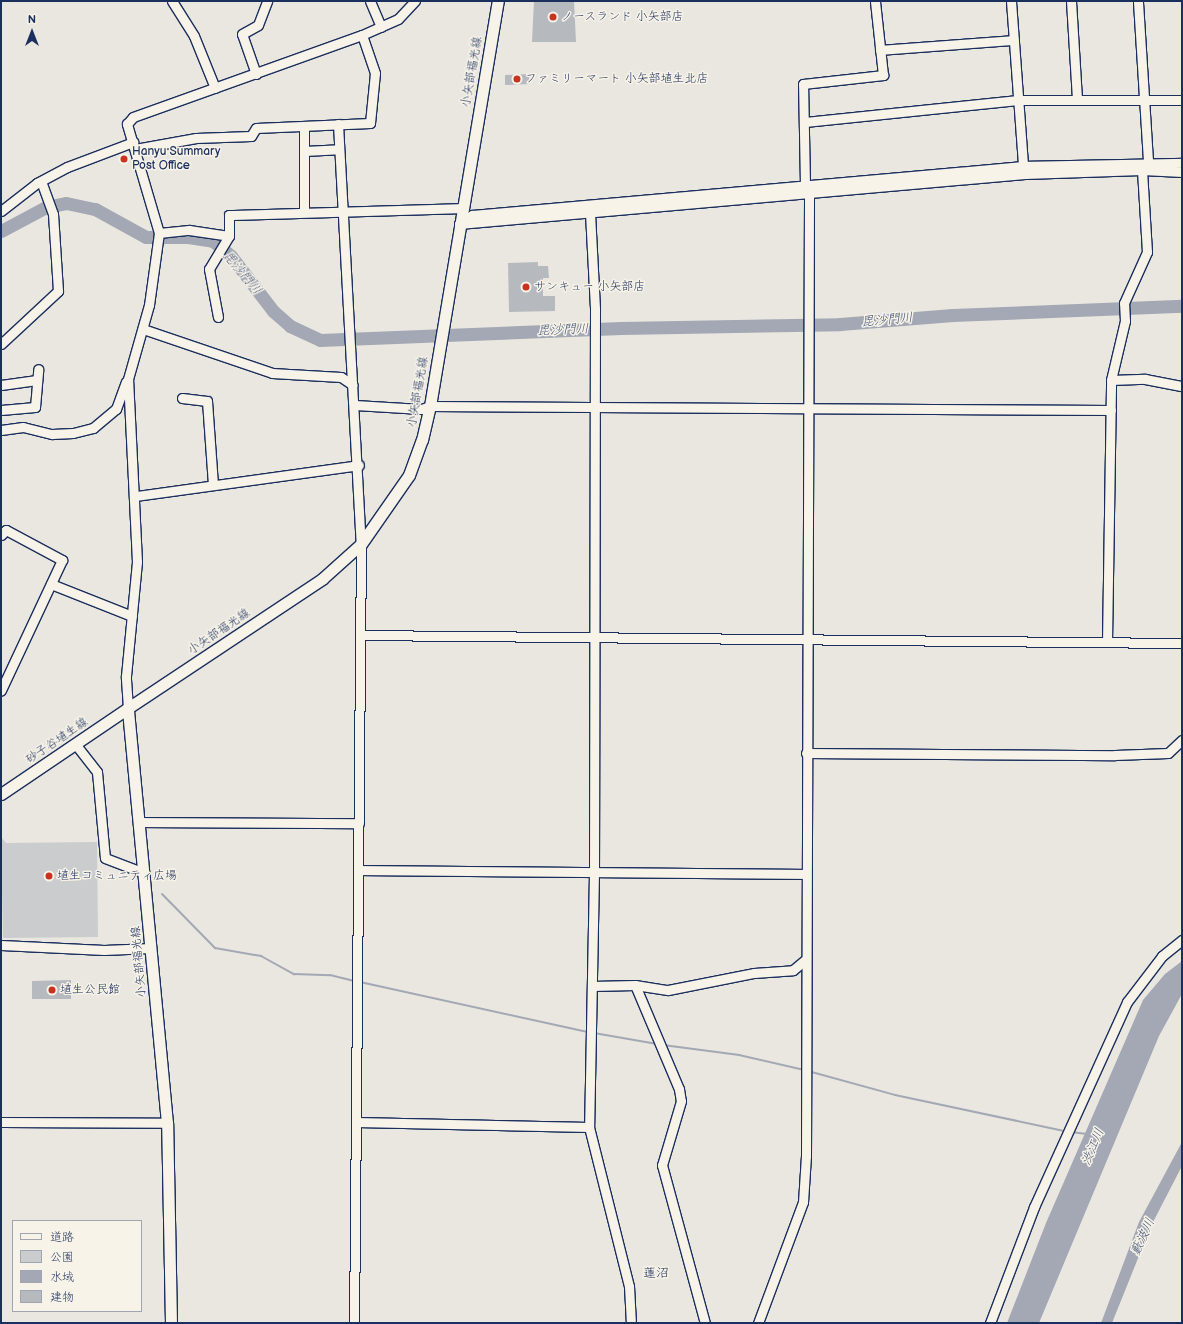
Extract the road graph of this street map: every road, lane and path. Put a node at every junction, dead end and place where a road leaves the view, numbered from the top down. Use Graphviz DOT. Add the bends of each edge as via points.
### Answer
graph roads {
  1 [pos="267,1"];
  2 [pos="370,1"];
  3 [pos="415,1"];
  4 [pos="498,1"];
  5 [pos="875,1"];
  6 [pos="1011,1"];
  7 [pos="1071,1"];
  8 [pos="1138,1"];
  9 [pos="177,3"];
  10 [pos="381,26"];
  11 [pos="362,35"];
  12 [pos="1014,40"];
  13 [pos="880,50"];
  14 [pos="256,74"];
  15 [pos="215,88"];
  16 [pos="1077,99"];
  17 [pos="1144,99"];
  18 [pos="1018,100"];
  19 [pos="1182,100"];
  20 [pos="805,122"];
  21 [pos="338,124"];
  22 [pos="304,126"];
  23 [pos="134,145"];
  24 [pos="339,148"];
  25 [pos="304,151"];
  26 [pos="1148,162"];
  27 [pos="1182,163"];
  28 [pos="1023,166"];
  29 [pos="1142,170"];
  30 [pos="1182,172"];
  31 [pos="41,181"];
  32 [pos="805,185"];
  33 [pos="810,194"];
  34 [pos="462,208"];
  35 [pos="342,210"];
  36 [pos="1,211"];
  37 [pos="304,212"];
  38 [pos="590,213"];
  39 [pos="459,224"];
  40 [pos="159,233"];
  41 [pos="229,236"];
  42 [pos="218,317"];
  43 [pos="143,329"];
  44 [pos="1,344"];
  45 [pos="38,369"];
  46 [pos="128,379"];
  47 [pos="38,380"];
  48 [pos="1111,380"];
  49 [pos="1,385"];
  50 [pos="353,385"];
  51 [pos="1182,386"];
  52 [pos="182,398"];
  53 [pos="355,405"];
  54 [pos="430,406"];
  55 [pos="593,407"];
  56 [pos="809,409"];
  57 [pos="1,410"];
  58 [pos="1111,410"];
  59 [pos="1,430"];
  60 [pos="358,465"];
  61 [pos="213,485"];
  62 [pos="136,496"];
  63 [pos="1,535"];
  64 [pos="361,544"];
  65 [pos="51,584"];
  66 [pos="132,616"];
  67 [pos="361,635"];
  68 [pos="593,637"];
  69 [pos="807,638"];
  70 [pos="1107,642"];
  71 [pos="1182,643"];
  72 [pos="1,690"];
  73 [pos="128,708"];
  74 [pos="1182,740"];
  75 [pos="76,745"];
  76 [pos="806,753"];
  77 [pos="1,794"];
  78 [pos="139,822"];
  79 [pos="359,823"];
  80 [pos="359,870"];
  81 [pos="144,873"];
  82 [pos="594,873"];
  83 [pos="806,874"];
  84 [pos="1182,940"];
  85 [pos="1,945"];
  86 [pos="151,948"];
  87 [pos="805,960"];
  88 [pos="635,985"];
  89 [pos="592,986"];
  90 [pos="1,1122"];
  91 [pos="356,1122"];
  92 [pos="167,1123"];
  93 [pos="589,1127"];
  94 [pos="171,1323"];
  95 [pos="354,1323"];
  96 [pos="631,1323"];
  97 [pos="705,1323"];
  98 [pos="758,1323"];
  99 [pos="990,1323"];
  1 -- 14 [label="street" via="258,25 242,34"];
  2 -- 10 [label="street"];
  3 -- 10 [label="street" via="406,14"];
  4 -- 34 [label="main road, 小矢部福光線"];
  5 -- 13 [label="street"];
  6 -- 12 [label="street"];
  7 -- 16 [label="street"];
  8 -- 17 [label="street"];
  9 -- 15 [label="street" via="194,36"];
  10 -- 11 [label="street"];
  11 -- 14 [label="street"];
  11 -- 21 [label="street" via="375,73 370,122"];
  12 -- 13 [label="street"];
  12 -- 18 [label="street"];
  13 -- 20 [label="street" via="883,75 803,84"];
  14 -- 15 [label="street"];
  15 -- 23 [label="street" via="134,117 127,124"];
  16 -- 17 [label="street"];
  16 -- 18 [label="street"];
  17 -- 19 [label="street"];
  17 -- 26 [label="street"];
  18 -- 20 [label="street"];
  18 -- 28 [label="street"];
  20 -- 32 [label="street"];
  21 -- 22 [label="street"];
  21 -- 24 [label="street"];
  22 -- 23 [label="street" via="256,128 251,136"];
  22 -- 25 [label="street"];
  23 -- 31 [label="street" via="67,167"];
  23 -- 40 [label="street"];
  24 -- 25 [label="street"];
  24 -- 35 [label="street"];
  25 -- 37 [label="street"];
  26 -- 27 [label="street"];
  26 -- 28 [label="street"];
  26 -- 29 [label="street"];
  28 -- 32 [label="street"];
  29 -- 30 [label="street"];
  29 -- 33 [label="street" via="1025,174"];
  29 -- 48 [label="street" via="1147,252 1124,303 1126,321"];
  31 -- 36 [label="street"];
  31 -- 44 [label="street" via="53,214 58,291"];
  32 -- 33 [label="street"];
  32 -- 39 [label="street" via="472,215"];
  33 -- 38 [label="street"];
  33 -- 56 [label="street"];
  34 -- 35 [label="street"];
  34 -- 39 [label="main road, 小矢部福光線"];
  35 -- 37 [label="street"];
  35 -- 50 [label="street"];
  37 -- 41 [label="street" via="229,215"];
  38 -- 39 [label="street"];
  38 -- 55 [label="street" via="595,310"];
  39 -- 54 [label="main road, 小矢部福光線"];
  40 -- 41 [label="street" via="189,230"];
  40 -- 43 [label="street"];
  41 -- 42 [label="street" via="209,269"];
  43 -- 46 [label="street"];
  43 -- 50 [label="street" via="272,373 341,378"];
  45 -- 47 [label="street"];
  46 -- 59 [label="street" via="116,409 93,428 74,433 52,434 23,427"];
  46 -- 62 [label="street"];
  47 -- 49 [label="street"];
  47 -- 57 [label="street" via="35,407"];
  48 -- 51 [label="street" via="1145,379"];
  48 -- 58 [label="street"];
  50 -- 53 [label="street"];
  52 -- 61 [label="street" via="207,401"];
  53 -- 54 [label="street" via="421,410"];
  53 -- 60 [label="street"];
  54 -- 55 [label="street"];
  54 -- 64 [label="main road, 小矢部福光線" via="422,440 409,475"];
  55 -- 56 [label="street"];
  55 -- 68 [label="street"];
  56 -- 58 [label="street"];
  56 -- 69 [label="street"];
  58 -- 70 [label="street"];
  60 -- 61 [label="street"];
  60 -- 64 [label="street"];
  61 -- 62 [label="street"];
  62 -- 66 [label="street" via="138,562"];
  63 -- 65 [label="street" via="6,530 62,560"];
  64 -- 67 [label="street"];
  64 -- 73 [label="main road, 小矢部福光線" via="322,579"];
  65 -- 66 [label="street"];
  65 -- 72 [label="street"];
  66 -- 73 [label="street" via="126,676"];
  67 -- 68 [label="street"];
  67 -- 79 [label="street"];
  68 -- 69 [label="street"];
  68 -- 82 [label="street"];
  69 -- 70 [label="street"];
  69 -- 76 [label="street"];
  70 -- 71 [label="street"];
  73 -- 75 [label="main road, 砂子谷埴生線"];
  73 -- 78 [label="main road, 小矢部福光線"];
  74 -- 76 [label="street" via="1168,753 1115,755"];
  75 -- 77 [label="main road, 砂子谷埴生線"];
  75 -- 81 [label="street" via="97,772 105,858"];
  76 -- 83 [label="street"];
  78 -- 79 [label="street"];
  78 -- 81 [label="main road, 小矢部福光線"];
  79 -- 80 [label="street"];
  80 -- 82 [label="street"];
  80 -- 91 [label="street"];
  81 -- 86 [label="main road, 小矢部福光線"];
  82 -- 83 [label="street"];
  82 -- 89 [label="street"];
  83 -- 87 [label="street"];
  84 -- 99 [label="street" via="1162,956 1127,1002 1034,1207"];
  85 -- 86 [label="street" via="104,950"];
  86 -- 92 [label="main road, 小矢部福光線"];
  87 -- 88 [label="street" via="793,970 754,973 668,990"];
  87 -- 98 [label="street" via="803,1202"];
  88 -- 89 [label="street"];
  88 -- 97 [label="street" via="679,1089 681,1101 662,1165"];
  89 -- 93 [label="street"];
  90 -- 92 [label="street"];
  91 -- 93 [label="street"];
  91 -- 95 [label="street"];
  92 -- 94 [label="main road, 小矢部福光線"];
  93 -- 96 [label="street" via="627,1279"];
}
